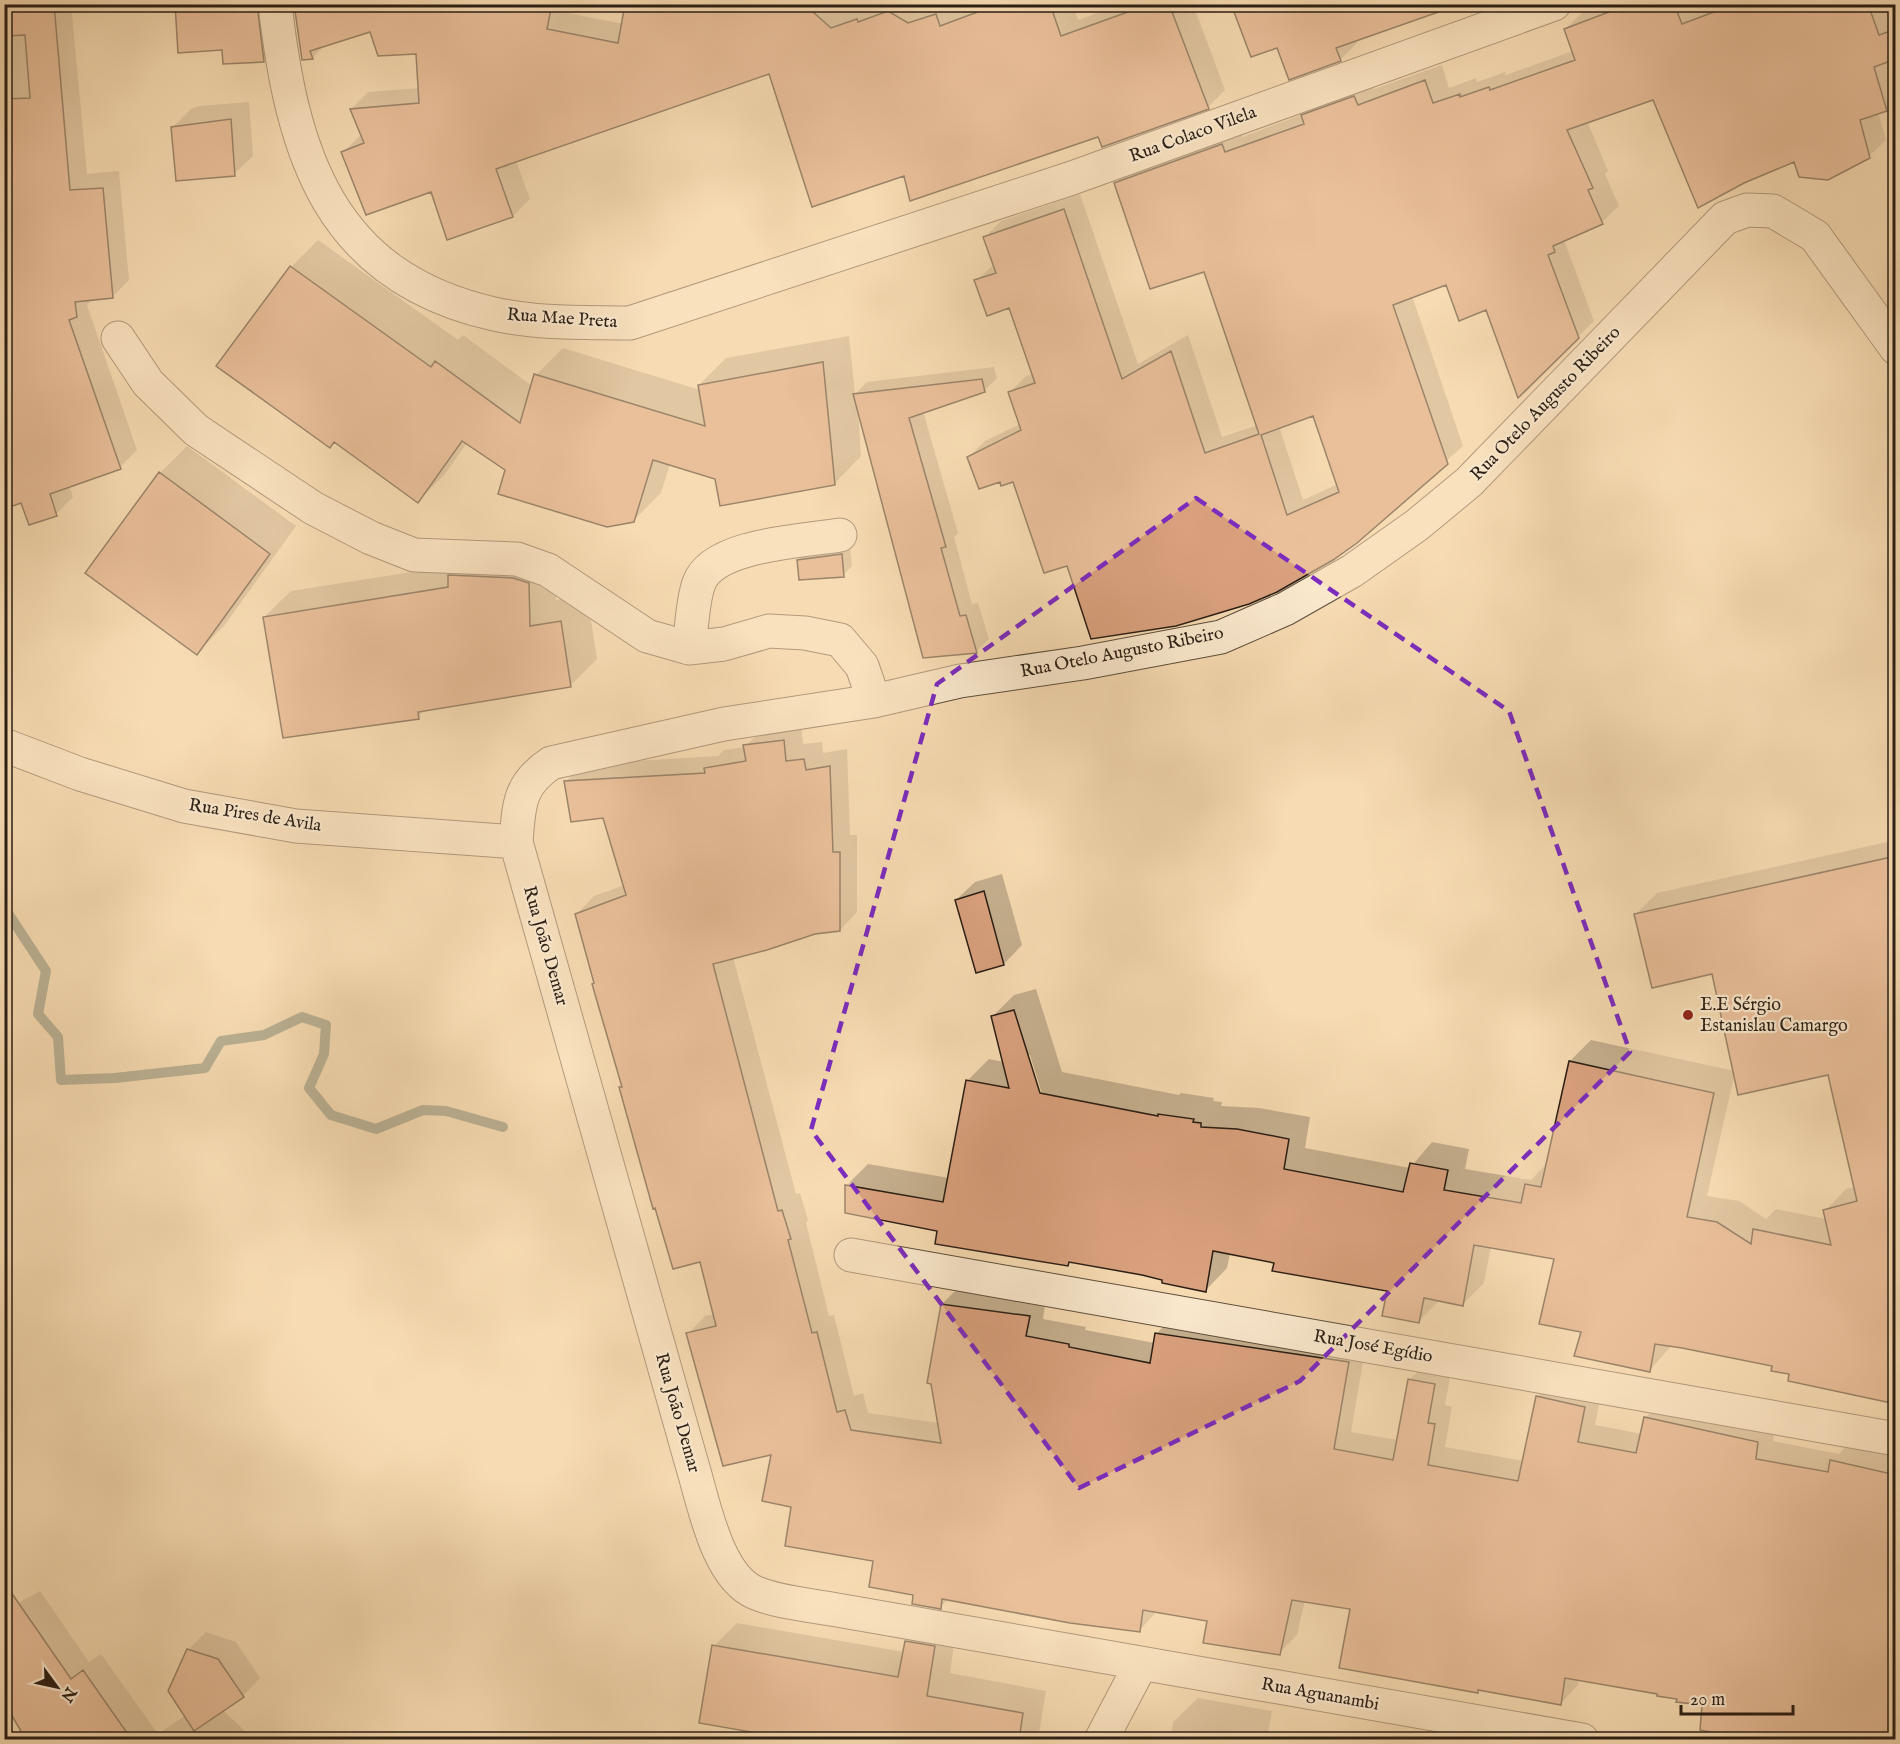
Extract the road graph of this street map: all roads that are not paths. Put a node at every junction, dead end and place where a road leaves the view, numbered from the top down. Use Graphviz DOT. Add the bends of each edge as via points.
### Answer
graph roads {
  1 [pos="275,4"];
  2 [pos="1554,4"];
  3 [pos="829,257"];
  4 [pos="118,338"];
  5 [pos="1896,348"];
  6 [pos="840,535"];
  7 [pos="689,648"];
  8 [pos="874,701"];
  9 [pos="4,744"];
  10 [pos="516,842"];
  11 [pos="851,1255"];
  12 [pos="1896,1438"];
  13 [pos="1141,1664"];
  14 [pos="1101,1740"];
  15 [pos="1582,1740"];
  1 -- 3 [label="street, Rua Mae Preta" via="282,64 295,121 316,176 346,229 378,261 415,286 494,314 630,323"];
  2 -- 3 [label="street, Rua Colaco Vilela" via="1072,178"];
  4 -- 7 [label="street" via="148,383 196,430 313,508 414,555 517,558 548,570 647,636"];
  5 -- 8 [label="street, Rua Otelo Augusto Ribeiro" via="1815,236 1773,211 1747,210 1725,218 1469,482 1352,571 1295,604 1221,636 1083,663 960,681"];
  6 -- 7 [label="street" via="742,551 717,562 699,582"];
  7 -- 8 [label="street" via="723,644 769,631 840,640 862,666"];
  8 -- 10 [label="street, Rua Otelo Augusto Ribeiro" via="724,724 551,764 533,775 519,805"];
  9 -- 10 [label="street, Rua Pires de Avila" via="80,774 184,806 296,826"];
  10 -- 13 [label="street, Rua João Demar" via="691,1461 722,1559 735,1580 756,1593 837,1610"];
  11 -- 12 [label="street, Rua José Egídio"];
  13 -- 14 [label="street"];
  13 -- 15 [label="street, Rua Aguanambi"];
}
